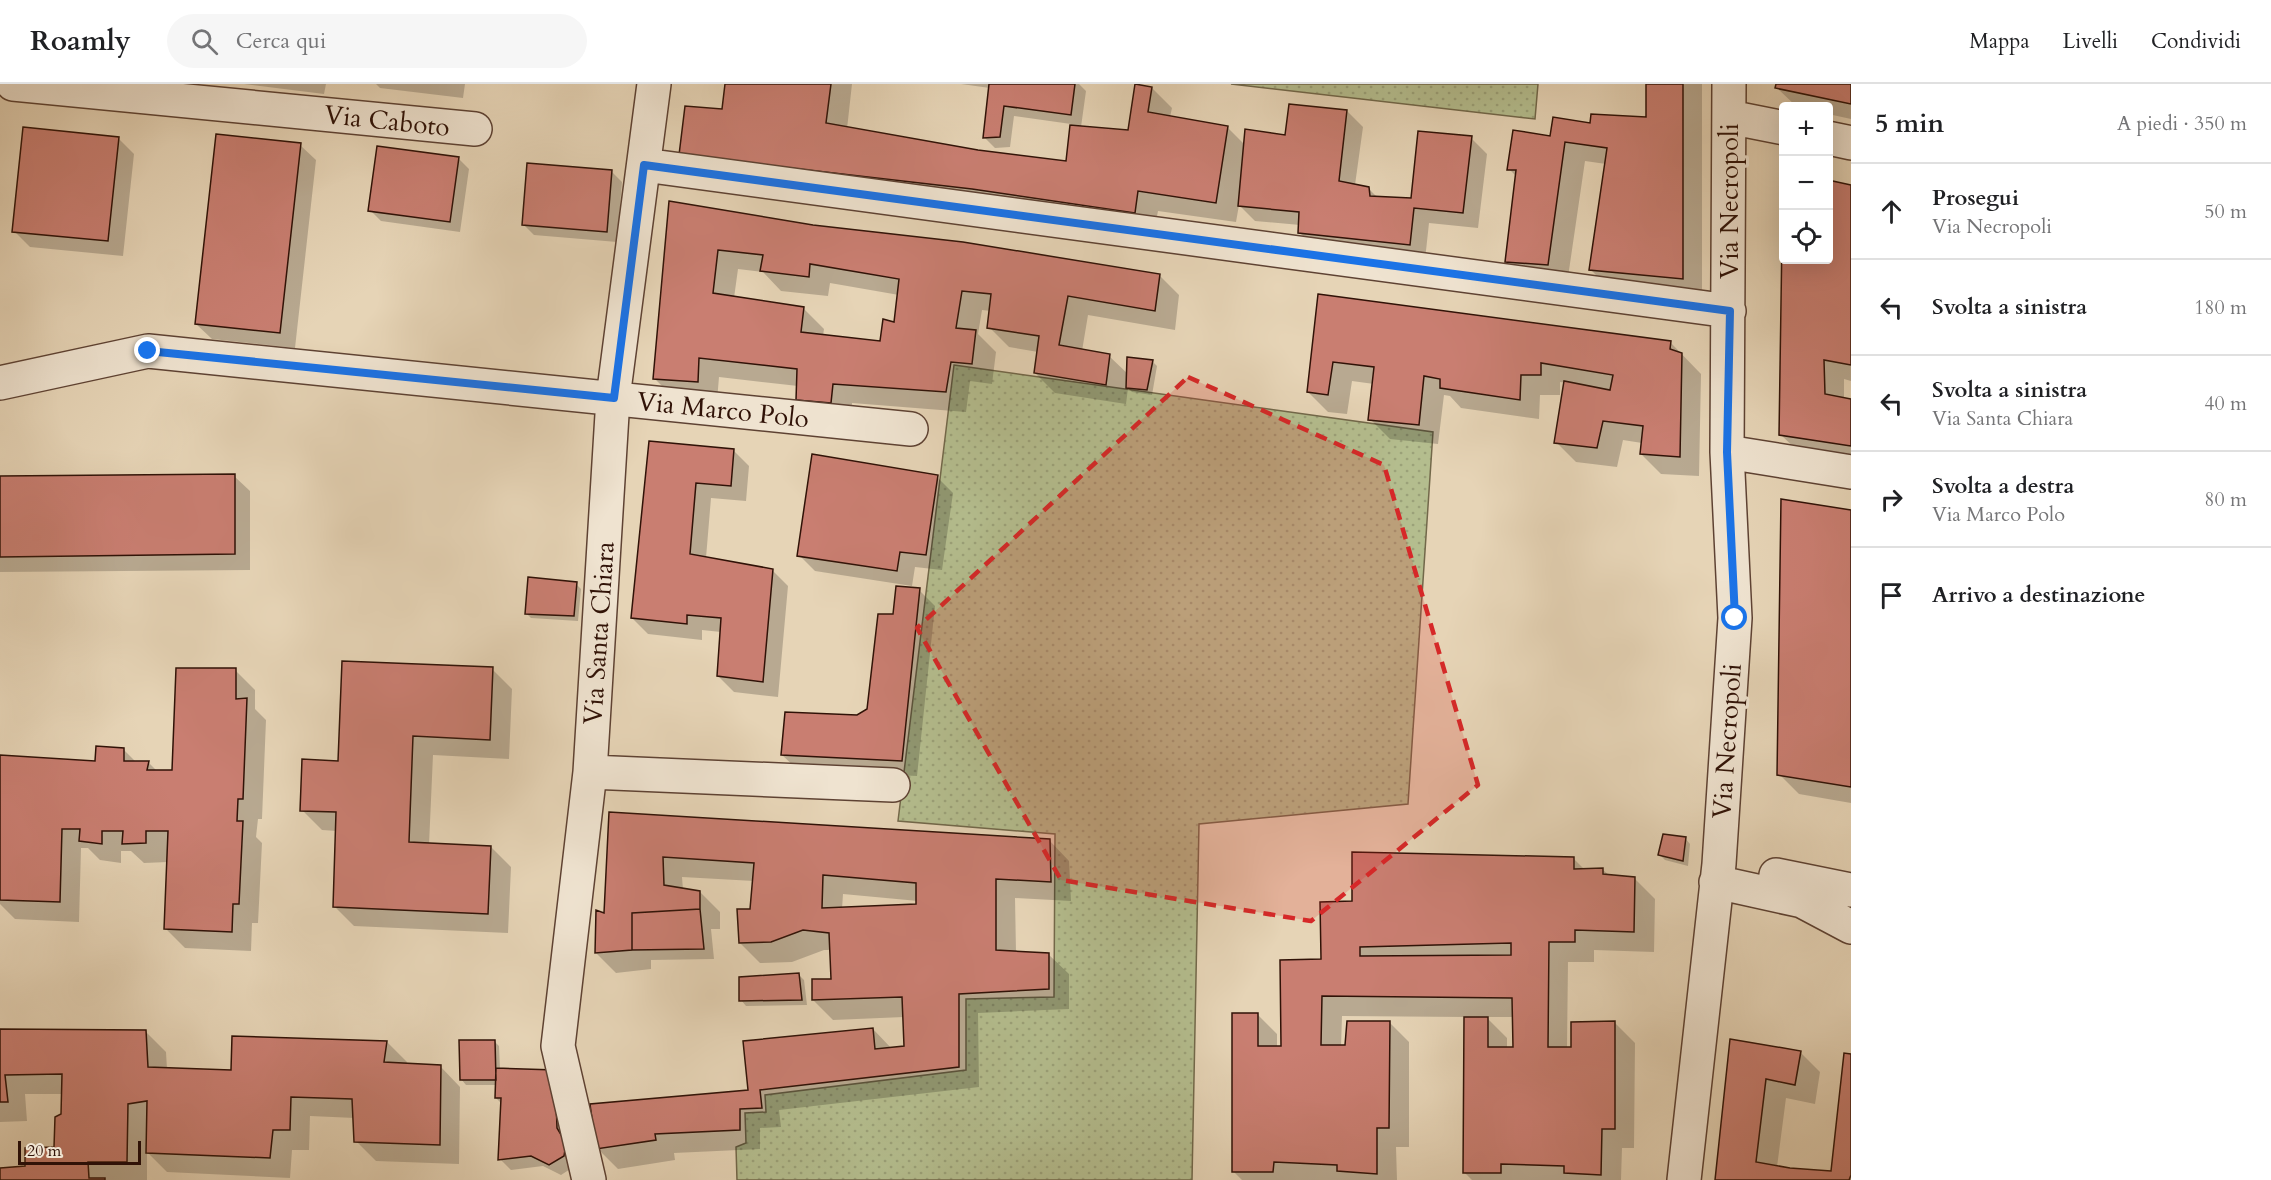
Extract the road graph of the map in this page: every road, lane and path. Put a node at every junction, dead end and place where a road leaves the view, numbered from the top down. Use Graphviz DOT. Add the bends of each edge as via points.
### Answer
graph roads {
  1 [pos="13,84"];
  2 [pos="654,84"];
  3 [pos="1729,84"];
  4 [pos="1730,117"];
  5 [pos="1779,127"];
  6 [pos="475,129"];
  7 [pos="1833,139"];
  8 [pos="1851,143"];
  9 [pos="644,165"];
  10 [pos="1730,311"];
  11 [pos="0,383"];
  12 [pos="614,398"];
  13 [pos="911,429"];
  14 [pos="1727,452"];
  15 [pos="1851,472"];
  16 [pos="590,772"];
  17 [pos="893,785"];
  18 [pos="1717,873"];
  19 [pos="1851,890"];
  20 [pos="1851,927"];
  21 [pos="588,1180"];
  22 [pos="1684,1180"];
  1 -- 6 [label="street, Via Caboto"];
  2 -- 9 [label="street, Via Santa Chiara"];
  3 -- 4 [label="street, Via Necropoli"];
  4 -- 5 [label="street"];
  4 -- 10 [label="street, Via Necropoli"];
  7 -- 8 [label="street"];
  9 -- 10 [label="street"];
  9 -- 12 [label="street, Via Santa Chiara"];
  10 -- 14 [label="street, Via Necropoli"];
  11 -- 12 [label="street, Via Marco Polo" via="148,351"];
  12 -- 13 [label="street, Via Marco Polo"];
  12 -- 16 [label="street, Via Santa Chiara"];
  14 -- 15 [label="street"];
  14 -- 18 [label="street, Via Necropoli" via="1735,618"];
  16 -- 17 [label="street"];
  16 -- 21 [label="street, Via Santa Chiara" via="558,1046"];
  18 -- 19 [label="street"];
  18 -- 20 [label="street" via="1802,901"];
  18 -- 22 [label="street, Via Necropoli"];
}
